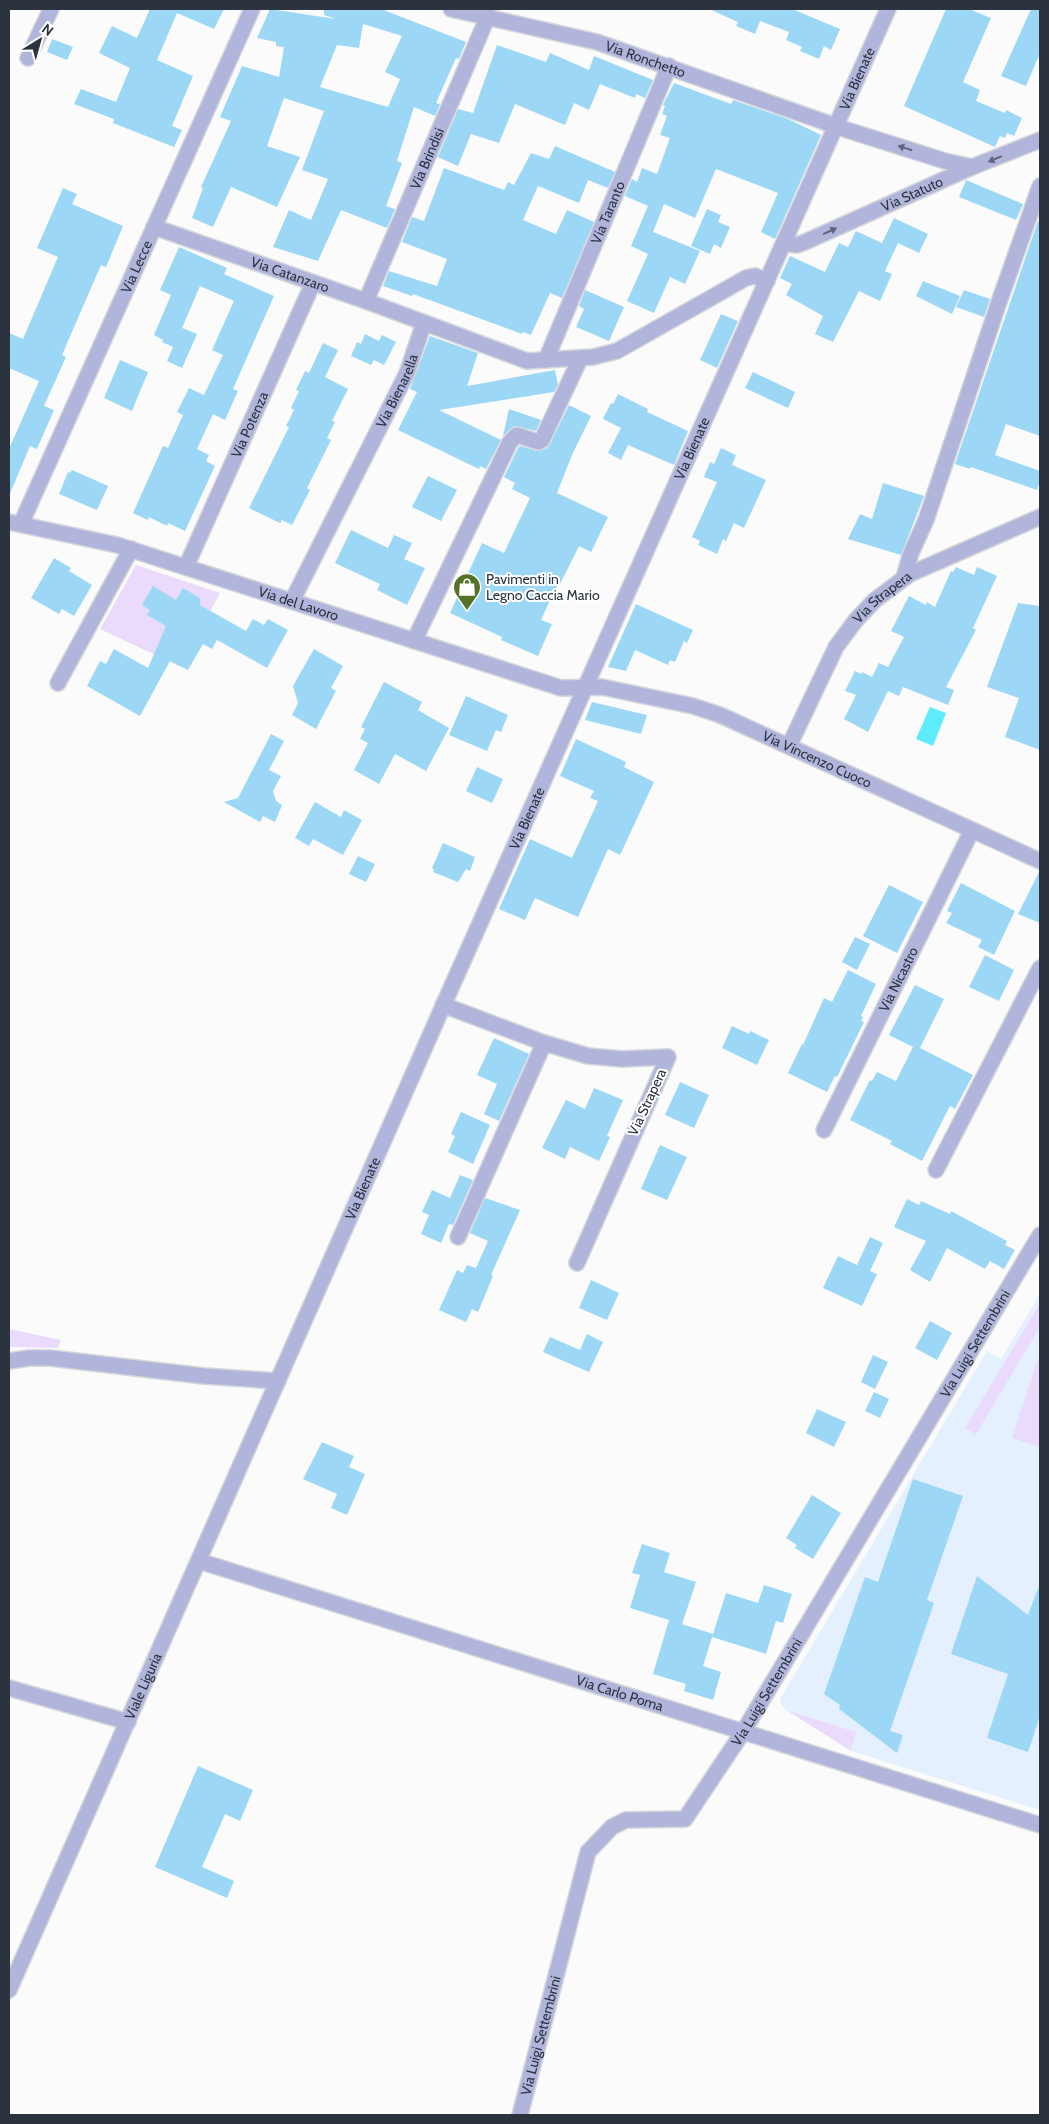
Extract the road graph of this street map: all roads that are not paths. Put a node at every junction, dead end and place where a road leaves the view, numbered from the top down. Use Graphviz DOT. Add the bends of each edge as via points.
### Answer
graph roads {
  1 [pos="51,9"];
  2 [pos="252,9"];
  3 [pos="451,9"];
  4 [pos="888,9"];
  5 [pos="488,16"];
  6 [pos="28,58"];
  7 [pos="669,66"];
  8 [pos="836,126"];
  9 [pos="1040,140"];
  10 [pos="952,169"];
  11 [pos="1040,186"];
  12 [pos="154,227"];
  13 [pos="784,243"];
  14 [pos="767,281"];
  15 [pos="313,283"];
  16 [pos="366,301"];
  17 [pos="424,323"];
  18 [pos="580,358"];
  19 [pos="546,360"];
  20 [pos="1040,517"];
  21 [pos="15,523"];
  22 [pos="131,549"];
  23 [pos="186,567"];
  24 [pos="904,577"];
  25 [pos="292,601"];
  26 [pos="414,641"];
  27 [pos="58,683"];
  28 [pos="586,687"];
  29 [pos="789,746"];
  30 [pos="972,830"];
  31 [pos="1040,861"];
  32 [pos="1040,968"];
  33 [pos="443,1006"];
  34 [pos="544,1044"];
  35 [pos="824,1130"];
  36 [pos="936,1170"];
  37 [pos="1040,1235"];
  38 [pos="458,1237"];
  39 [pos="576,1263"];
  40 [pos="9,1361"];
  41 [pos="278,1381"];
  42 [pos="199,1561"];
  43 [pos="9,1688"];
  44 [pos="128,1722"];
  45 [pos="743,1732"];
  46 [pos="1040,1825"];
  47 [pos="9,1990"];
  48 [pos="520,2115"];
  1 -- 6 [label="street"];
  2 -- 12 [label="street, Via Lecce"];
  3 -- 5 [label="street, Via Ronchetto"];
  4 -- 8 [label="street, Via Bienate"];
  5 -- 7 [label="street, Via Ronchetto" via="597,42"];
  5 -- 16 [label="street, Via Brindisi"];
  7 -- 8 [label="street, Via Ronchetto"];
  7 -- 19 [label="street, Via Taranto"];
  10 -- 8 [label="street, Via Ronchetto, one-way"];
  8 -- 13 [label="street, Via Bienate"];
  9 -- 10 [label="street, Via Ronchetto, one-way" via="972,167"];
  13 -- 10 [label="street, Via Statuto, one-way" via="797,245 805,242"];
  11 -- 24 [label="street"];
  12 -- 15 [label="street, Via Catanzaro"];
  12 -- 21 [label="street, Via Lecce"];
  13 -- 14 [label="street, Via Bienate"];
  14 -- 18 [label="street" via="749,276 627,346"];
  14 -- 28 [label="street, Via Bienate"];
  15 -- 16 [label="street, Via Catanzaro"];
  15 -- 23 [label="street, Via Potenza"];
  16 -- 17 [label="street, Via Catanzaro"];
  17 -- 19 [label="street" via="527,361"];
  17 -- 25 [label="street, Via Bienarella" via="407,373"];
  18 -- 19 [label="street"];
  18 -- 26 [label="street" via="542,440 538,442 517,435 512,438"];
  20 -- 24 [label="street, Via Strapera"];
  21 -- 22 [label="street, Via del Lavoro"];
  22 -- 23 [label="street, Via del Lavoro"];
  22 -- 27 [label="street"];
  23 -- 25 [label="street, Via del Lavoro"];
  24 -- 29 [label="street, Via Strapera" via="875,600 841,638"];
  25 -- 26 [label="street, Via del Lavoro"];
  26 -- 28 [label="street, Via del Lavoro" via="561,688"];
  28 -- 29 [label="street, Via Vincenzo Cuoco" via="602,687 706,710"];
  28 -- 33 [label="street, Via Bienate"];
  29 -- 30 [label="street, Via Vincenzo Cuoco"];
  30 -- 31 [label="street, Via Vincenzo Cuoco"];
  30 -- 35 [label="street, Via Nicastro"];
  32 -- 36 [label="street"];
  33 -- 34 [label="street, Via Strapera"];
  33 -- 41 [label="street, Via Bienate"];
  34 -- 38 [label="street"];
  34 -- 39 [label="street, Via Strapera" via="603,1058 668,1057"];
  37 -- 45 [label="street, Via Luigi Settembrini"];
  40 -- 41 [label="street" via="50,1358"];
  41 -- 42 [label="street, Viale Liguria"];
  42 -- 44 [label="street, Viale Liguria"];
  42 -- 45 [label="street, Via Carlo Poma"];
  43 -- 44 [label="street"];
  44 -- 47 [label="street, Viale Liguria"];
  45 -- 46 [label="street, Via Carlo Poma"];
  45 -- 48 [label="street, Via Luigi Settembrini" via="685,1819 626,1820 612,1827 588,1852"];
}
